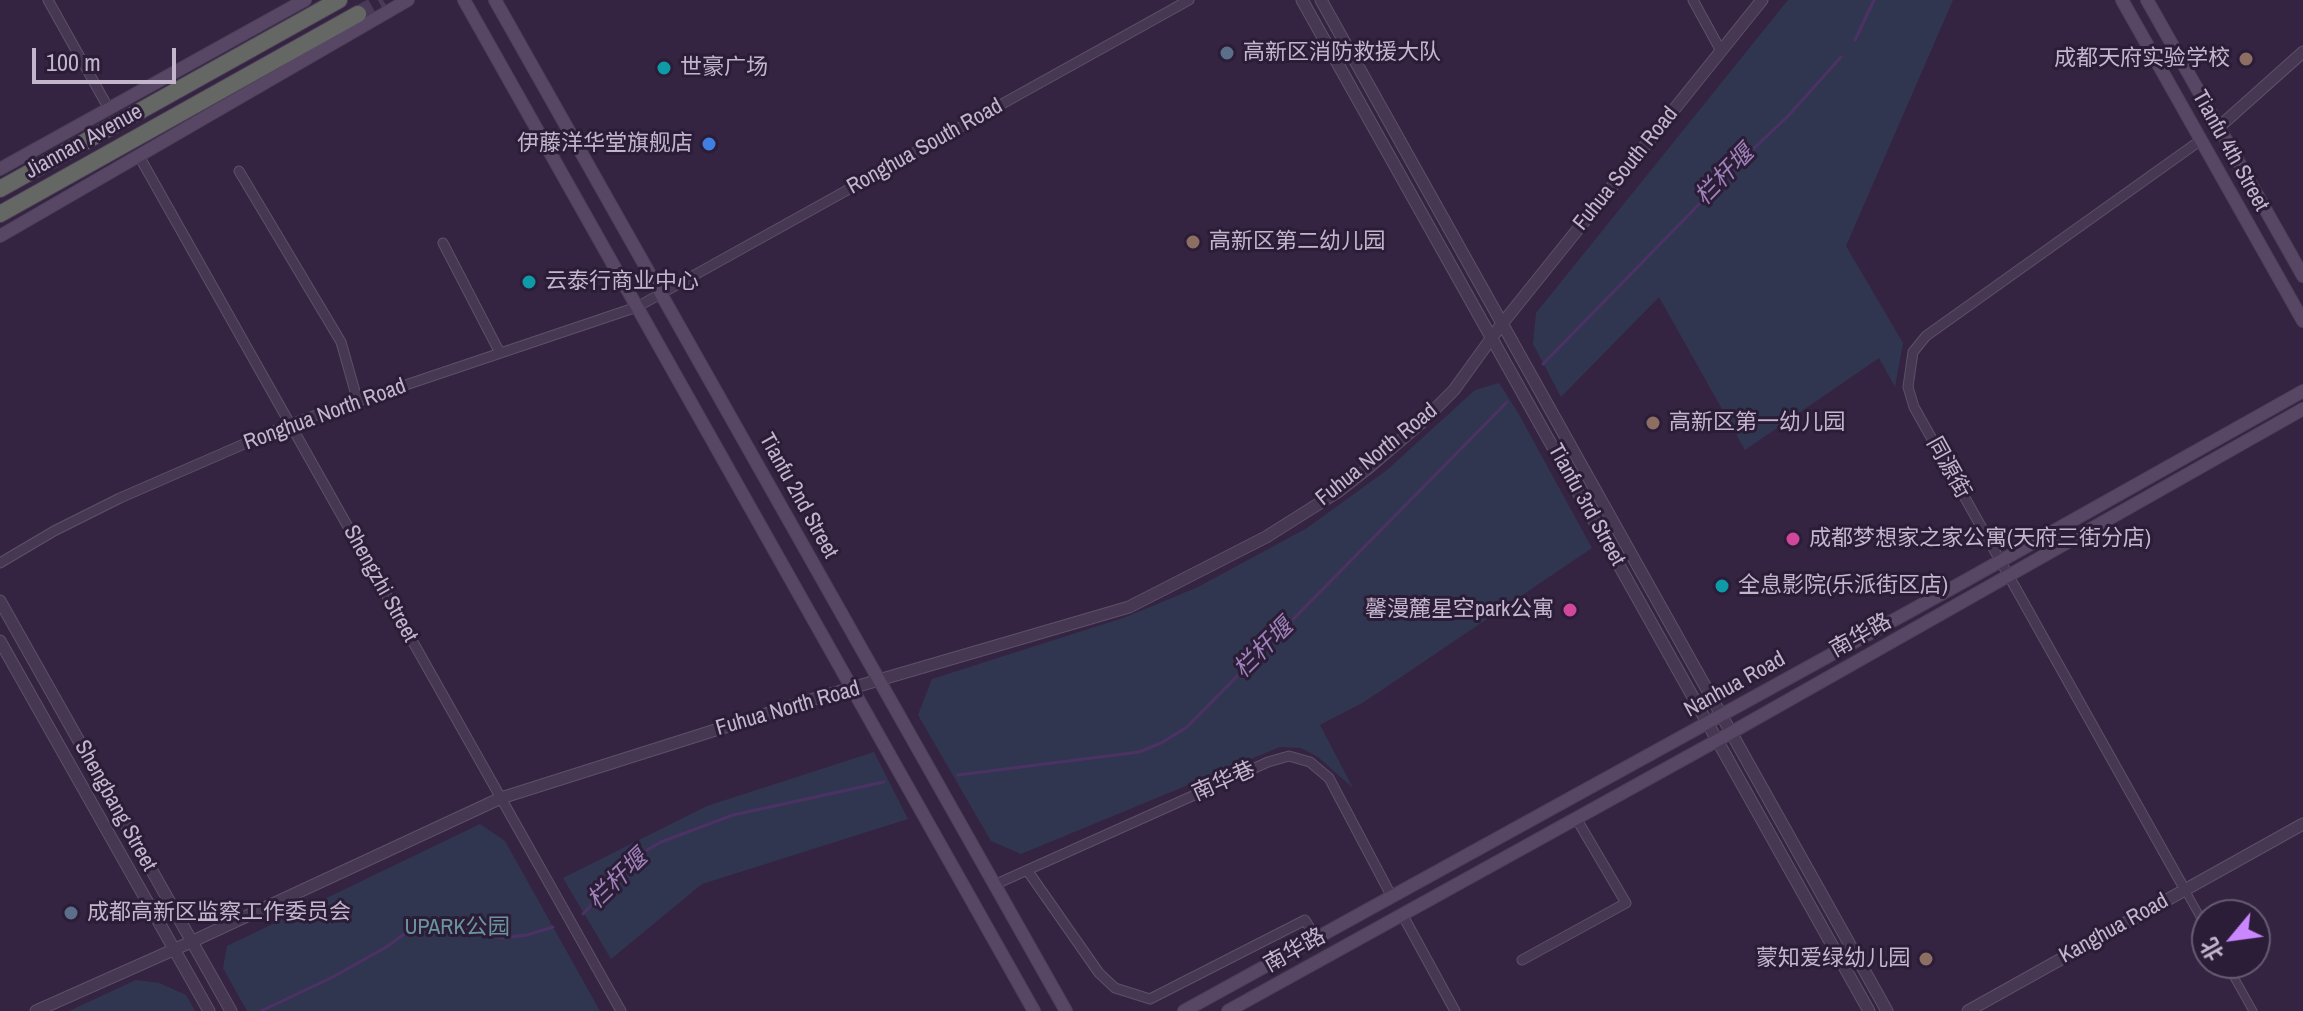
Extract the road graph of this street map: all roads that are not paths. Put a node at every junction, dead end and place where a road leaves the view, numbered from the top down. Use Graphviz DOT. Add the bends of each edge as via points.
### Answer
graph roads {
  1 [pos="48,0"];
  2 [pos="305,0"];
  3 [pos="339,0"];
  4 [pos="382,0"];
  5 [pos="408,0"];
  6 [pos="464,0"];
  7 [pos="495,0"];
  8 [pos="1189,0"];
  9 [pos="1302,0"];
  10 [pos="1321,0"];
  11 [pos="1693,0"];
  12 [pos="1762,0"];
  13 [pos="2122,0"];
  14 [pos="2147,0"];
  15 [pos="358,14"];
  16 [pos="378,18"];
  17 [pos="1721,51"];
  18 [pos="2303,52"];
  19 [pos="109,109"];
  20 [pos="2219,127"];
  21 [pos="2201,140"];
  22 [pos="139,156"];
  23 [pos="0,169"];
  24 [pos="239,171"];
  25 [pos="0,189"];
  26 [pos="0,214"];
  27 [pos="0,236"];
  28 [pos="443,243"];
  29 [pos="2303,276"];
  30 [pos="661,293"];
  31 [pos="637,307"];
  32 [pos="2303,321"];
  33 [pos="1501,325"];
  34 [pos="1493,340"];
  35 [pos="500,353"];
  36 [pos="2303,391"];
  37 [pos="358,402"];
  38 [pos="2303,409"];
  39 [pos="290,424"];
  40 [pos="2000,561"];
  41 [pos="0,563"];
  42 [pos="2008,576"];
  43 [pos="0,601"];
  44 [pos="0,641"];
  45 [pos="880,682"];
  46 [pos="852,690"];
  47 [pos="1722,715"];
  48 [pos="1708,723"];
  49 [pos="1731,732"];
  50 [pos="1718,740"];
  51 [pos="501,798"];
  52 [pos="1576,818"];
  53 [pos="2303,824"];
  54 [pos="1027,870"];
  55 [pos="994,885"];
  56 [pos="2185,890"];
  57 [pos="1392,897"];
  58 [pos="2191,901"];
  59 [pos="1402,914"];
  60 [pos="1316,938"];
  61 [pos="191,942"];
  62 [pos="174,950"];
  63 [pos="1522,960"];
  64 [pos="2235,979"];
  65 [pos="36,1011"];
  66 [pos="209,1011"];
  67 [pos="231,1011"];
  68 [pos="621,1011"];
  69 [pos="1034,1011"];
  70 [pos="1066,1011"];
  71 [pos="1184,1011"];
  72 [pos="1228,1011"];
  73 [pos="1455,1011"];
  74 [pos="1869,1011"];
  75 [pos="1887,1011"];
  76 [pos="1968,1011"];
  77 [pos="2253,1011"];
  1 -- 19 [label="street"];
  2 -- 19 [label="main road"];
  3 -- 25 [label="highway, Jiannan Avenue"];
  4 -- 16 [label="main road"];
  5 -- 16 [label="main road"];
  6 -- 31 [label="main road"];
  7 -- 30 [label="main road, Tianfu 2nd Street"];
  8 -- 30 [label="street, Ronghua South Road"];
  9 -- 34 [label="street, Tianfu 3rd Street"];
  10 -- 33 [label="street, Tianfu 3rd Street"];
  11 -- 17 [label="street"];
  12 -- 17 [label="street, Fuhua South Road"];
  13 -- 21 [label="main road, Tianfu 4th Street"];
  14 -- 20 [label="main road, Tianfu 4th Street"];
  15 -- 26 [label="highway, Jiannan Avenue"];
  16 -- 22 [label="main road"];
  17 -- 33 [label="street, Fuhua South Road"];
  18 -- 20 [label="street"];
  19 -- 23 [label="main road"];
  20 -- 29 [label="main road, Tianfu 4th Street"];
  21 -- 32 [label="main road, Tianfu 4th Street"];
  21 -- 40 [label="street, 同源街" via="1926,336 1913,352 1908,387 1914,407"];
  22 -- 27 [label="main road"];
  22 -- 39 [label="street, Shengzhi Street"];
  24 -- 37 [label="street" via="341,342"];
  28 -- 35 [label="street"];
  30 -- 31 [label="street, Ronghua North Road"];
  30 -- 45 [label="main road, Tianfu 2nd Street"];
  31 -- 35 [label="street, Ronghua North Road"];
  31 -- 46 [label="main road"];
  33 -- 34 [label="street, Fuhua South Road"];
  33 -- 47 [label="street, Tianfu 3rd Street"];
  34 -- 45 [label="street, Fuhua North Road" via="1454,390 1391,450 1266,537 1129,607"];
  34 -- 48 [label="street, Tianfu 3rd Street"];
  35 -- 37 [label="street, Ronghua North Road"];
  36 -- 40 [label="main road, Nanhua Road"];
  37 -- 39 [label="street, Ronghua North Road"];
  38 -- 42 [label="main road, 南华路"];
  39 -- 41 [label="street, Ronghua North Road" via="120,498"];
  39 -- 51 [label="street, Shengzhi Street"];
  40 -- 42 [label="street, 同源街"];
  40 -- 47 [label="main road, Nanhua Road"];
  42 -- 49 [label="main road, 南华路"];
  42 -- 56 [label="street, 同源街"];
  43 -- 61 [label="street, Shengbang Street"];
  44 -- 62 [label="street, Shengbang Street"];
  45 -- 46 [label="street, Fuhua North Road"];
  45 -- 55 [label="main road, Tianfu 2nd Street"];
  46 -- 51 [label="street, Fuhua North Road"];
  46 -- 69 [label="main road"];
  47 -- 48 [label="main road, Nanhua Road"];
  47 -- 49 [label="street, Tianfu 3rd Street"];
  48 -- 50 [label="street, Tianfu 3rd Street"];
  48 -- 57 [label="main road, Nanhua Road"];
  49 -- 50 [label="main road, 南华路"];
  49 -- 75 [label="street, Tianfu 3rd Street"];
  50 -- 52 [label="main road, 南华路"];
  50 -- 74 [label="street, Tianfu 3rd Street"];
  51 -- 61 [label="street, Fuhua North Road"];
  51 -- 68 [label="street, Shengzhi Street"];
  52 -- 59 [label="main road, 南华路"];
  52 -- 63 [label="street" via="1626,903"];
  53 -- 56 [label="street, Kanghua Road"];
  54 -- 55 [label="street, 南华巷"];
  54 -- 57 [label="street, 南华巷" via="1289,756 1310,762 1329,778"];
  54 -- 60 [label="street" via="1099,973 1115,988 1150,999 1305,920"];
  55 -- 70 [label="main road, Tianfu 2nd Street"];
  56 -- 58 [label="street"];
  56 -- 76 [label="street, Kanghua Road"];
  57 -- 60 [label="main road, Nanhua Road"];
  59 -- 72 [label="main road, 南华路"];
  59 -- 73 [label="street"];
  60 -- 71 [label="main road, Nanhua Road"];
  61 -- 62 [label="street, Fuhua North Road"];
  61 -- 67 [label="street, Shengbang Street"];
  62 -- 65 [label="street, Fuhua North Road"];
  62 -- 66 [label="street, Shengbang Street"];
  64 -- 77 [label="street"];
}
